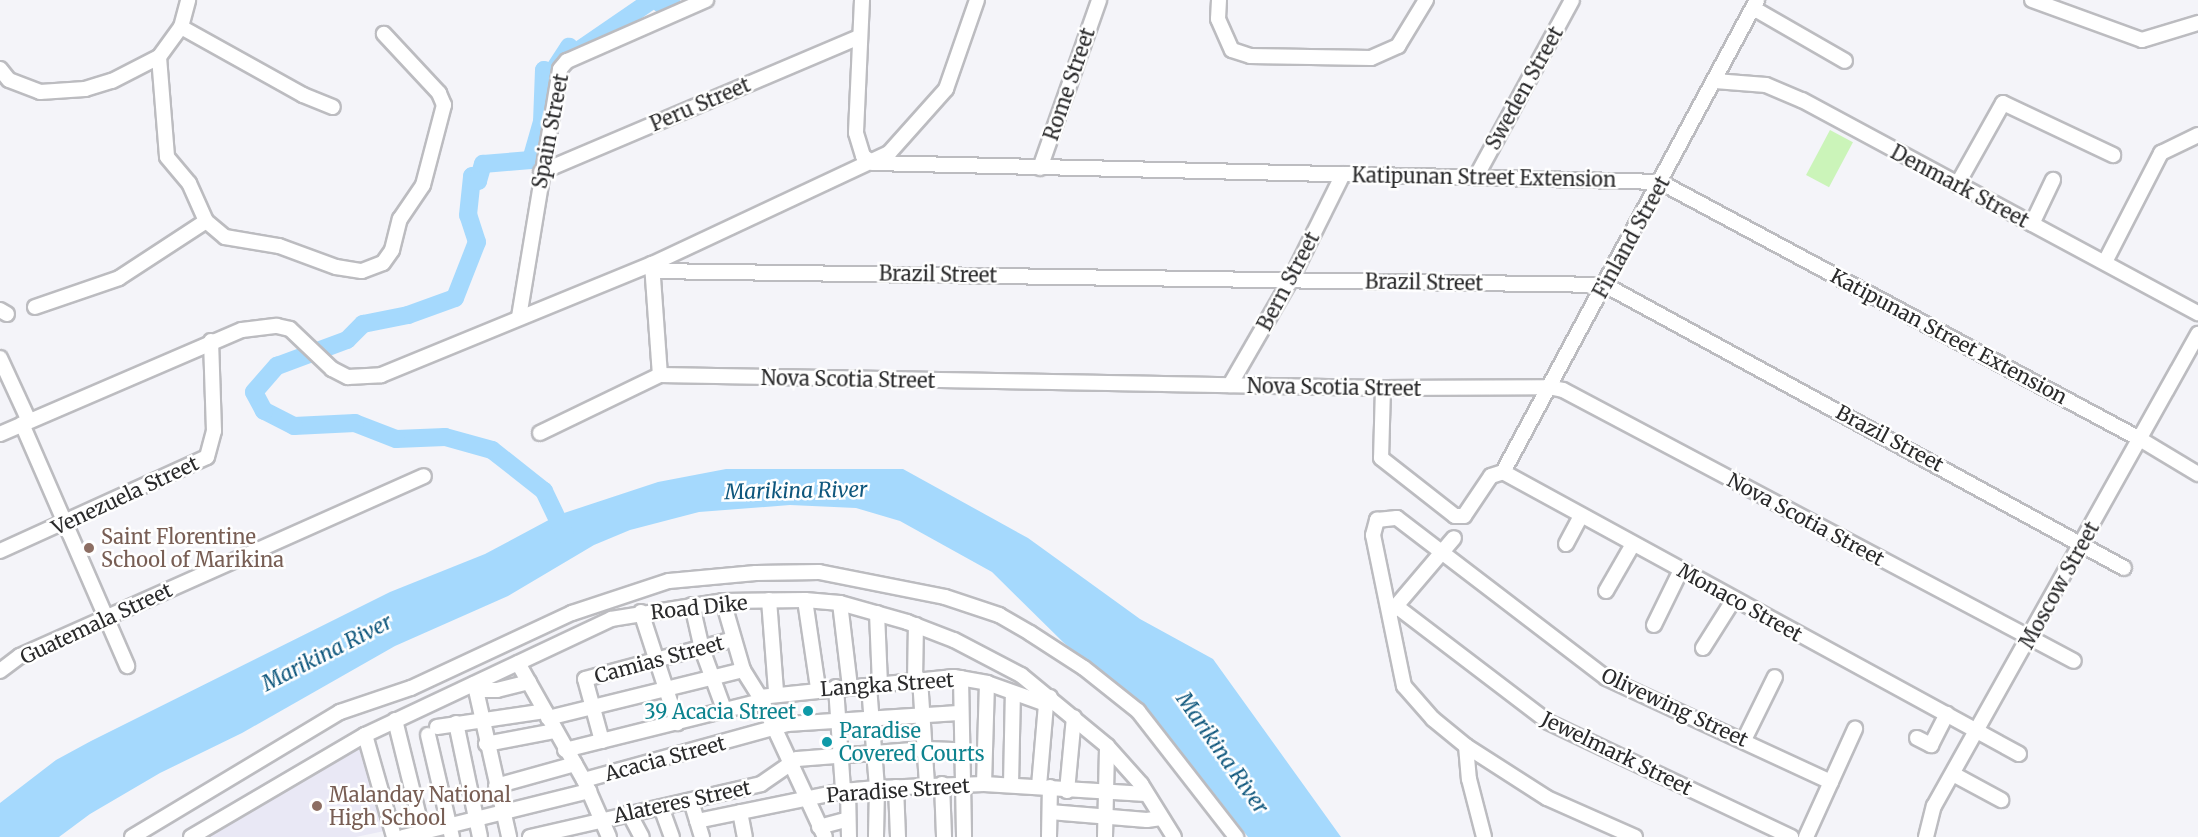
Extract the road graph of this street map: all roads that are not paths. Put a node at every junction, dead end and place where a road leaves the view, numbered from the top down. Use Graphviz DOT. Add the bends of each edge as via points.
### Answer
graph roads {
  1 [pos="188,0"];
  2 [pos="706,0"];
  3 [pos="862,0"];
  4 [pos="977,0"];
  5 [pos="1099,0"];
  6 [pos="1219,0"];
  7 [pos="1426,0"];
  8 [pos="1572,0"];
  9 [pos="2032,0"];
  10 [pos="1755,4"];
  11 [pos="2198,23"];
  12 [pos="181,27"];
  13 [pos="384,34"];
  14 [pos="859,37"];
  15 [pos="159,57"];
  16 [pos="1845,61"];
  17 [pos="0,69"];
  18 [pos="1715,81"];
  19 [pos="333,107"];
  20 [pos="2198,135"];
  21 [pos="2113,155"];
  22 [pos="873,163"];
  23 [pos="1040,168"];
  24 [pos="540,172"];
  25 [pos="1343,174"];
  26 [pos="1476,177"];
  27 [pos="2054,180"];
  28 [pos="1660,182"];
  29 [pos="1957,185"];
  30 [pos="206,221"];
  31 [pos="2032,225"];
  32 [pos="2105,262"];
  33 [pos="652,267"];
  34 [pos="1290,281"];
  35 [pos="1605,285"];
  36 [pos="34,307"];
  37 [pos="2198,313"];
  38 [pos="519,317"];
  39 [pos="2198,334"];
  40 [pos="211,341"];
  41 [pos="0,358"];
  42 [pos="660,375"];
  43 [pos="1230,385"];
  44 [pos="1548,387"];
  45 [pos="1383,388"];
  46 [pos="26,422"];
  47 [pos="540,433"];
  48 [pos="0,434"];
  49 [pos="2140,439"];
  50 [pos="1503,472"];
  51 [pos="2194,473"];
  52 [pos="424,476"];
  53 [pos="2198,487"];
  54 [pos="1581,516"];
  55 [pos="67,522"];
  56 [pos="1454,538"];
  57 [pos="2083,543"];
  58 [pos="1566,544"];
  59 [pos="1632,544"];
  60 [pos="0,551"];
  61 [pos="1441,553"];
  62 [pos="2124,568"];
  63 [pos="1681,570"];
  64 [pos="1606,591"];
  65 [pos="1734,599"];
  66 [pos="769,600"];
  67 [pos="805,600"];
  68 [pos="723,601"];
  69 [pos="840,603"];
  70 [pos="692,605"];
  71 [pos="1393,610"];
  72 [pos="641,612"];
  73 [pos="877,613"];
  74 [pos="107,617"];
  75 [pos="916,625"];
  76 [pos="1654,626"];
  77 [pos="2030,638"];
  78 [pos="733,639"];
  79 [pos="1703,648"];
  80 [pos="702,649"];
  81 [pos="653,658"];
  82 [pos="2074,661"];
  83 [pos="518,663"];
  84 [pos="127,666"];
  85 [pos="0,670"];
  86 [pos="743,670"];
  87 [pos="1775,677"];
  88 [pos="961,678"];
  89 [pos="712,679"];
  90 [pos="918,679"];
  91 [pos="529,682"];
  92 [pos="987,683"];
  93 [pos="875,685"];
  94 [pos="475,686"];
  95 [pos="843,687"];
  96 [pos="818,688"];
  97 [pos="667,691"];
  98 [pos="776,692"];
  99 [pos="1013,693"];
  100 [pos="761,699"];
  101 [pos="1048,700"];
  102 [pos="594,709"];
  103 [pos="725,712"];
  104 [pos="922,713"];
  105 [pos="959,713"];
  106 [pos="1947,714"];
  107 [pos="872,717"];
  108 [pos="1074,717"];
  109 [pos="395,720"];
  110 [pos="481,720"];
  111 [pos="549,720"];
  112 [pos="838,720"];
  113 [pos="456,723"];
  114 [pos="677,723"];
  115 [pos="775,729"];
  116 [pos="1855,729"];
  117 [pos="1978,731"];
  118 [pos="365,735"];
  119 [pos="1917,738"];
  120 [pos="1744,740"];
  121 [pos="602,741"];
  122 [pos="486,744"];
  123 [pos="1107,746"];
  124 [pos="1466,746"];
  125 [pos="926,749"];
  126 [pos="565,750"];
  127 [pos="960,750"];
  128 [pos="873,753"];
  129 [pos="2019,753"];
  130 [pos="838,754"];
  131 [pos="791,761"];
  132 [pos="574,764"];
  133 [pos="1953,774"];
  134 [pos="1831,782"];
  135 [pos="942,784"];
  136 [pos="960,784"];
  137 [pos="984,784"];
  138 [pos="586,785"];
  139 [pos="927,785"];
  140 [pos="1011,785"];
  141 [pos="496,786"];
  142 [pos="1044,786"];
  143 [pos="896,787"];
  144 [pos="877,788"];
  145 [pos="846,790"];
  146 [pos="1067,790"];
  147 [pos="1108,793"];
  148 [pos="1146,794"];
  149 [pos="805,799"];
  150 [pos="2001,800"];
  151 [pos="691,801"];
  152 [pos="661,807"];
  153 [pos="740,812"];
  154 [pos="1050,812"];
  155 [pos="629,813"];
  156 [pos="502,814"];
  157 [pos="1107,818"];
  158 [pos="1161,818"];
  159 [pos="476,819"];
  160 [pos="601,819"];
  161 [pos="848,819"];
  162 [pos="698,821"];
  163 [pos="450,831"];
  164 [pos="822,832"];
  165 [pos="423,834"];
  166 [pos="132,837"];
  167 [pos="191,837"];
  168 [pos="394,837"];
  169 [pos="403,837"];
  170 [pos="480,837"];
  171 [pos="509,837"];
  172 [pos="531,837"];
  173 [pos="609,837"];
  174 [pos="642,837"];
  175 [pos="672,837"];
  176 [pos="702,837"];
  177 [pos="745,837"];
  178 [pos="849,837"];
  179 [pos="876,837"];
  180 [pos="898,837"];
  181 [pos="944,837"];
  182 [pos="964,837"];
  183 [pos="1049,837"];
  184 [pos="1105,837"];
  185 [pos="1174,837"];
  186 [pos="1236,837"];
  187 [pos="1484,837"];
  188 [pos="1635,837"];
  189 [pos="1791,837"];
  190 [pos="1806,837"];
  191 [pos="1926,837"];
  1 -- 12 [label="street"];
  2 -- 24 [label="street, Spain Street" via="563,64"];
  3 -- 14 [label="street"];
  4 -- 22 [label="street" via="946,89 889,153"];
  5 -- 23 [label="street, Rome Street"];
  6 -- 7 [label="street" via="1220,27 1232,50 1250,56 1371,58 1398,46"];
  8 -- 26 [label="street, Sweden Street"];
  9 -- 11 [label="street" via="2142,40"];
  10 -- 16 [label="street"];
  10 -- 18 [label="street, Finland Street"];
  12 -- 15 [label="street"];
  12 -- 19 [label="street" via="303,95"];
  13 -- 30 [label="street" via="439,93 444,105 423,185 400,219 392,250 383,263 352,272 302,252 225,237"];
  14 -- 22 [label="street" via="857,141 862,156"];
  14 -- 24 [label="street, Peru Street"];
  15 -- 17 [label="street" via="112,81 56,93 23,87 9,80"];
  15 -- 30 [label="street" via="167,157 189,183"];
  18 -- 28 [label="street, Finland Street"];
  18 -- 29 [label="street, Denmark Street" via="1786,92"];
  20 -- 32 [label="street" via="2161,153"];
  21 -- 29 [label="street" via="2003,103"];
  22 -- 23 [label="street, Katipunan Street Extension"];
  22 -- 33 [label="street"];
  23 -- 25 [label="street, Katipunan Street Extension"];
  24 -- 38 [label="street, Spain Street"];
  25 -- 26 [label="street, Katipunan Street Extension"];
  25 -- 34 [label="street, Bern Street"];
  26 -- 28 [label="street, Katipunan Street Extension"];
  27 -- 31 [label="street"];
  28 -- 35 [label="street, Finland Street"];
  28 -- 49 [label="street, Katipunan Street Extension"];
  29 -- 31 [label="street, Denmark Street"];
  30 -- 36 [label="street" via="119,278"];
  31 -- 32 [label="street, Denmark Street"];
  32 -- 37 [label="street, Denmark Street"];
  33 -- 34 [label="street, Brazil Street"];
  33 -- 38 [label="street"];
  33 -- 42 [label="street"];
  34 -- 35 [label="street, Brazil Street"];
  34 -- 43 [label="street, Bern Street"];
  35 -- 44 [label="street, Finland Street"];
  35 -- 57 [label="street, Brazil Street"];
  38 -- 40 [label="street" via="381,375 348,377 290,329 277,326 243,330"];
  39 -- 49 [label="street, Moscow Street"];
  40 -- 46 [label="street"];
  40 -- 55 [label="street, Venezuela Street" via="214,431 207,458"];
  41 -- 46 [label="street"];
  42 -- 43 [label="street, Nova Scotia Street"];
  42 -- 47 [label="street, Nova Scotia Street"];
  43 -- 45 [label="street, Nova Scotia Street"];
  44 -- 45 [label="street, Nova Scotia Street"];
  44 -- 50 [label="street, Finland Street"];
  44 -- 77 [label="street, Nova Scotia Street" via="1563,390"];
  45 -- 50 [label="street" via="1381,458 1455,516 1464,516 1491,476"];
  46 -- 48 [label="street"];
  46 -- 55 [label="street"];
  49 -- 51 [label="street, Katipunan Street Extension"];
  49 -- 57 [label="street, Moscow Street"];
  50 -- 54 [label="street, Monaco Street"];
  51 -- 53 [label="street, Katipunan Street Extension"];
  52 -- 74 [label="street, Guatemala Street"];
  54 -- 58 [label="street"];
  54 -- 59 [label="street, Monaco Street"];
  55 -- 60 [label="street, Venezuela Street"];
  55 -- 74 [label="street"];
  56 -- 61 [label="street"];
  57 -- 62 [label="street, Brazil Street"];
  57 -- 77 [label="street, Moscow Street"];
  59 -- 63 [label="street, Monaco Street"];
  59 -- 64 [label="street"];
  61 -- 71 [label="street"];
  61 -- 71 [label="street, Olivewing Street" via="1397,518 1377,520 1373,535"];
  61 -- 120 [label="street, Olivewing Street" via="1606,678"];
  63 -- 65 [label="street, Monaco Street"];
  63 -- 76 [label="street"];
  65 -- 79 [label="street"];
  65 -- 106 [label="street, Monaco Street"];
  66 -- 67 [label="street, Road Dike"];
  66 -- 68 [label="street, Road Dike"];
  66 -- 98 [label="street"];
  67 -- 69 [label="street, Road Dike"];
  67 -- 96 [label="street"];
  68 -- 70 [label="street, Road Dike"];
  68 -- 78 [label="street"];
  69 -- 73 [label="street, Road Dike"];
  69 -- 95 [label="street"];
  70 -- 72 [label="street, Road Dike"];
  70 -- 80 [label="street"];
  71 -- 124 [label="street" via="1404,686 1433,719"];
  71 -- 189 [label="street, Jewelmark Street" via="1548,722"];
  72 -- 81 [label="street"];
  72 -- 83 [label="street, Road Dike" via="577,633"];
  73 -- 75 [label="street, Road Dike"];
  73 -- 93 [label="street"];
  74 -- 84 [label="street"];
  74 -- 85 [label="street, Guatemala Street" via="20,656"];
  75 -- 90 [label="street"];
  75 -- 101 [label="street, Road Dike" via="1021,675"];
  77 -- 82 [label="street, Nova Scotia Street"];
  77 -- 117 [label="street, Moscow Street"];
  78 -- 80 [label="street, Camias Street"];
  78 -- 86 [label="street"];
  80 -- 81 [label="street, Camias Street"];
  80 -- 89 [label="street"];
  81 -- 97 [label="street"];
  81 -- 102 [label="street, Camias Street" via="585,679"];
  83 -- 91 [label="street"];
  83 -- 94 [label="street, Road Dike"];
  86 -- 89 [label="street"];
  86 -- 100 [label="street"];
  87 -- 120 [label="street"];
  88 -- 90 [label="street, Langka Street"];
  88 -- 92 [label="street, Langka Street"];
  88 -- 105 [label="street"];
  89 -- 97 [label="street"];
  89 -- 103 [label="street"];
  90 -- 93 [label="street, Langka Street"];
  90 -- 104 [label="street"];
  91 -- 94 [label="street" via="497,690"];
  91 -- 111 [label="street"];
  92 -- 99 [label="street, Langka Street"];
  92 -- 137 [label="street"];
  93 -- 95 [label="street, Langka Street"];
  93 -- 107 [label="street"];
  94 -- 109 [label="street, Road Dike"];
  94 -- 110 [label="street"];
  95 -- 96 [label="street, Langka Street"];
  95 -- 112 [label="street"];
  96 -- 98 [label="street, Langka Street"];
  97 -- 102 [label="street"];
  97 -- 114 [label="street"];
  98 -- 100 [label="street, Langka Street"];
  99 -- 101 [label="street, Langka Street"];
  99 -- 140 [label="street"];
  100 -- 103 [label="street, Langka Street"];
  100 -- 115 [label="street"];
  101 -- 108 [label="street, Road Dike"];
  101 -- 142 [label="street"];
  102 -- 111 [label="street"];
  102 -- 121 [label="street"];
  103 -- 114 [label="street, Langka Street"];
  104 -- 105 [label="street, Acacia Street"];
  104 -- 107 [label="street, Acacia Street"];
  104 -- 125 [label="street"];
  105 -- 127 [label="street"];
  106 -- 117 [label="street, Monaco Street"];
  106 -- 119 [label="street" via="1931,745"];
  107 -- 112 [label="street, Acacia Street"];
  107 -- 128 [label="street"];
  108 -- 123 [label="street, Road Dike"];
  108 -- 146 [label="street"];
  109 -- 118 [label="street, Road Dike"];
  109 -- 165 [label="street"];
  110 -- 111 [label="street"];
  110 -- 113 [label="street"];
  110 -- 122 [label="street"];
  111 -- 122 [label="street"];
  111 -- 126 [label="street"];
  112 -- 115 [label="street, Acacia Street" via="787,724"];
  112 -- 130 [label="street"];
  113 -- 159 [label="street"];
  113 -- 163 [label="street" via="433,731"];
  114 -- 121 [label="street, Langka Street"];
  115 -- 131 [label="street"];
  115 -- 138 [label="street, Acacia Street"];
  116 -- 134 [label="street"];
  117 -- 129 [label="street, Monaco Street"];
  117 -- 133 [label="street, Moscow Street"];
  118 -- 167 [label="street, Road Dike"];
  118 -- 168 [label="street"];
  120 -- 134 [label="street, Olivewing Street"];
  121 -- 126 [label="street, Langka Street"];
  122 -- 141 [label="street"];
  123 -- 147 [label="street"];
  123 -- 148 [label="street, Road Dike"];
  124 -- 187 [label="street" via="1469,779"];
  124 -- 188 [label="street" via="1547,798"];
  125 -- 127 [label="street"];
  125 -- 128 [label="street"];
  125 -- 139 [label="street"];
  126 -- 132 [label="street"];
  127 -- 136 [label="street"];
  128 -- 130 [label="street"];
  128 -- 144 [label="street"];
  130 -- 131 [label="street"];
  130 -- 145 [label="street"];
  131 -- 149 [label="street"];
  131 -- 151 [label="street, Alateres Street" via="760,784"];
  132 -- 138 [label="street"];
  132 -- 141 [label="street"];
  133 -- 150 [label="street"];
  133 -- 191 [label="street, Moscow Street" via="1930,814"];
  134 -- 190 [label="street"];
  135 -- 136 [label="street, Paradise Street"];
  135 -- 139 [label="street, Paradise Street"];
  135 -- 181 [label="street"];
  136 -- 137 [label="street, Paradise Street"];
  136 -- 182 [label="street"];
  137 -- 140 [label="street, Paradise Street"];
  138 -- 156 [label="street, Acacia Street"];
  138 -- 160 [label="street"];
  139 -- 143 [label="street, Paradise Street"];
  140 -- 142 [label="street, Paradise Street"];
  141 -- 156 [label="street"];
  142 -- 146 [label="street, Paradise Street"];
  142 -- 154 [label="street"];
  143 -- 144 [label="street, Paradise Street"];
  143 -- 180 [label="street"];
  144 -- 145 [label="street, Paradise Street"];
  144 -- 179 [label="street"];
  145 -- 149 [label="street, Paradise Street"];
  145 -- 161 [label="street"];
  146 -- 147 [label="street, Paradise Street"];
  147 -- 148 [label="street, Paradise Street"];
  147 -- 157 [label="street"];
  148 -- 158 [label="street, Road Dike"];
  149 -- 153 [label="street, Paradise Street"];
  149 -- 164 [label="street"];
  151 -- 152 [label="street, Alateres Street"];
  151 -- 162 [label="street"];
  152 -- 155 [label="street, Alateres Street"];
  152 -- 175 [label="street"];
  153 -- 162 [label="street, Paradise Street"];
  153 -- 177 [label="street"];
  154 -- 157 [label="street"];
  154 -- 183 [label="street"];
  155 -- 160 [label="street, Alateres Street"];
  155 -- 174 [label="street"];
  156 -- 159 [label="street, Acacia Street"];
  156 -- 171 [label="street"];
  157 -- 158 [label="street"];
  157 -- 184 [label="street"];
  158 -- 185 [label="street, Road Dike"];
  159 -- 163 [label="street, Acacia Street"];
  159 -- 170 [label="street"];
  160 -- 172 [label="street, Alateres Street"];
  160 -- 173 [label="street"];
  161 -- 164 [label="street"];
  161 -- 178 [label="street"];
  162 -- 176 [label="street"];
  163 -- 165 [label="street, Acacia Street"];
  165 -- 169 [label="street, Acacia Street"];
  166 -- 186 [label="street" via="340,712 411,688 572,613 669,581 819,572 945,597 999,615 1030,633 1084,668 1138,711"];
}
